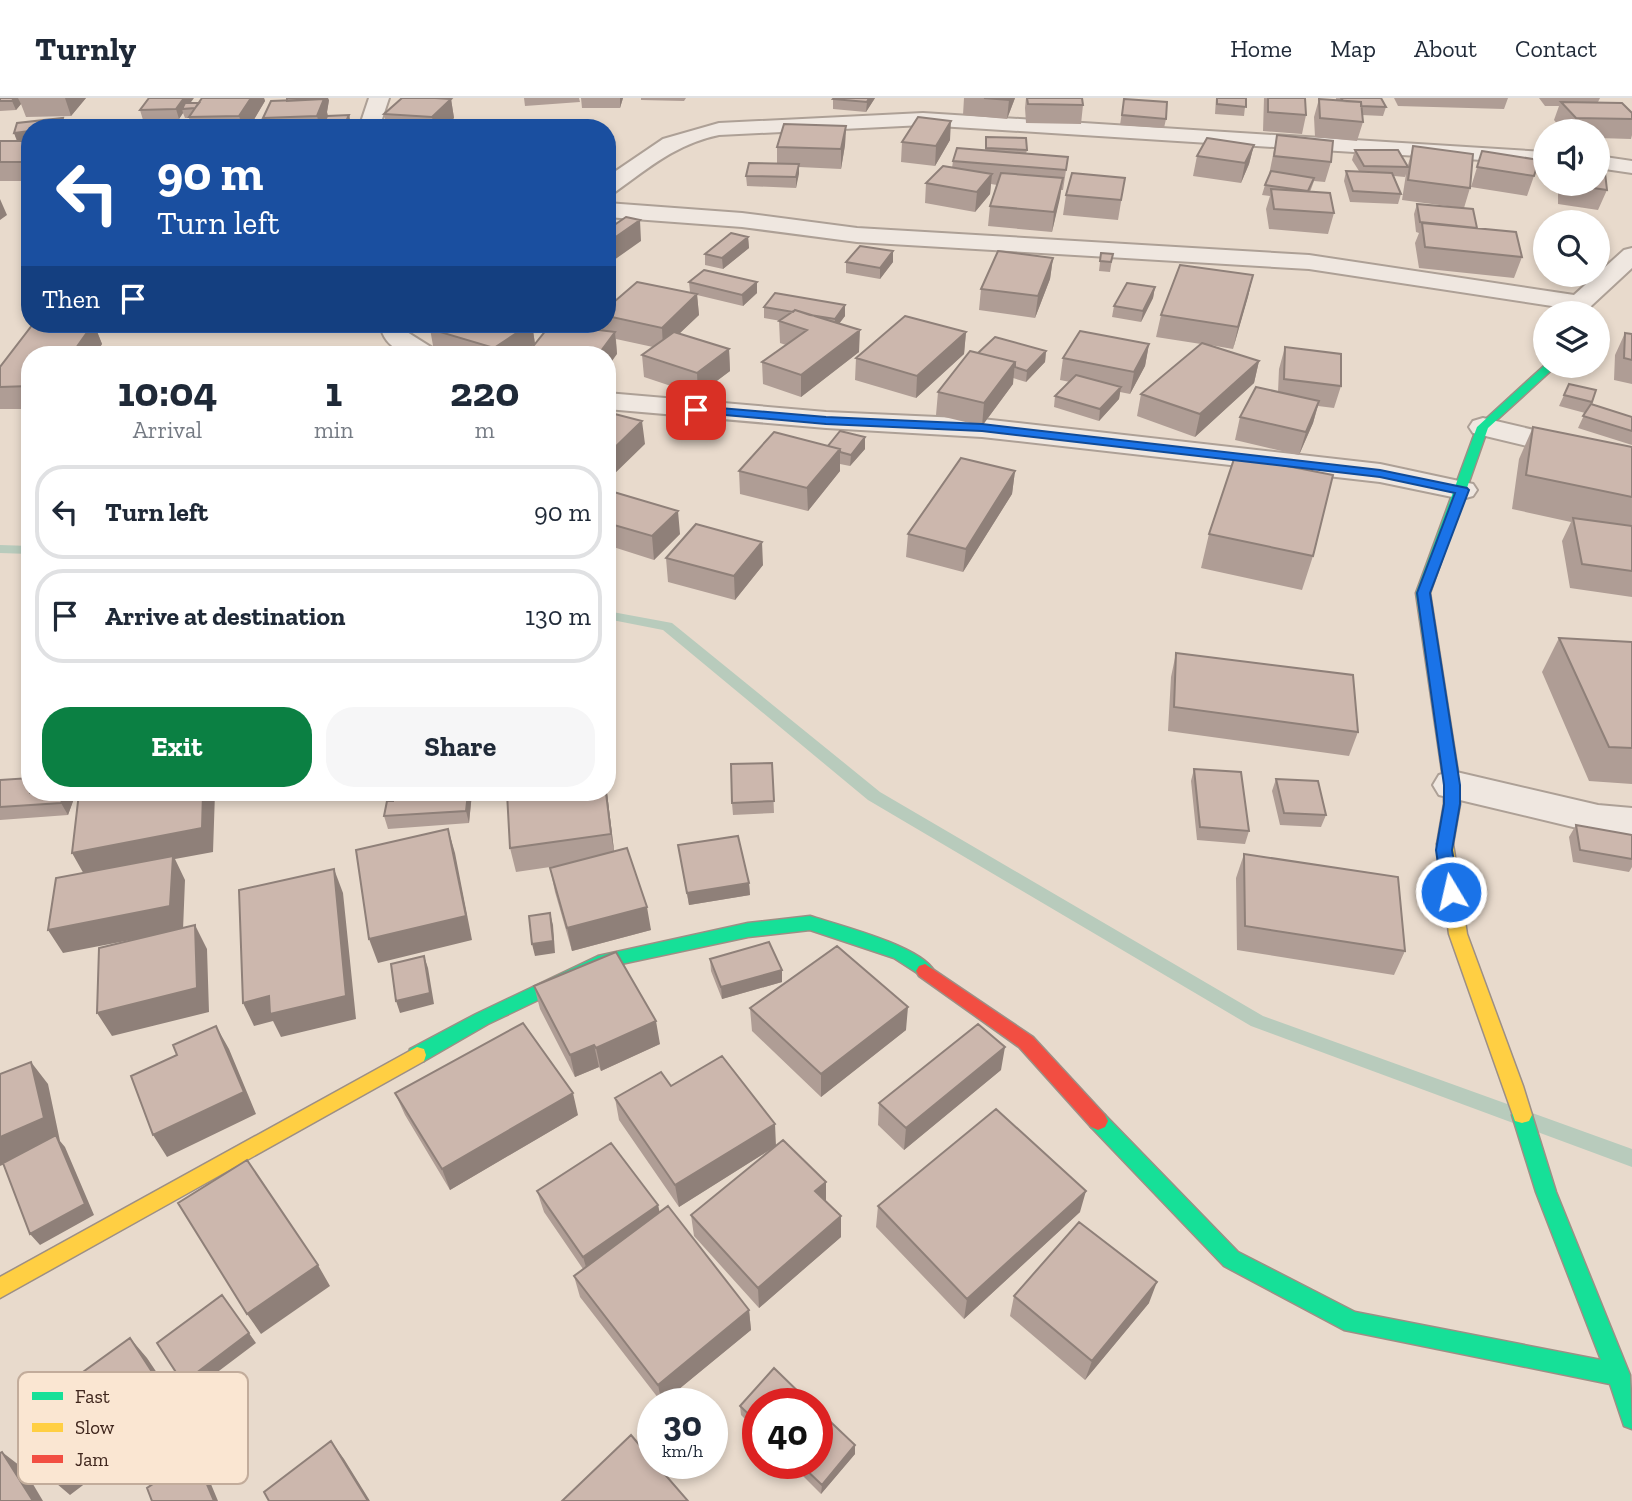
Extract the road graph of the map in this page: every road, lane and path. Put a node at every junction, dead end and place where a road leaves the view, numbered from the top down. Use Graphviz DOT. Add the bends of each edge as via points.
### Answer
graph roads {
  1 [pos="379,98"];
  2 [pos="372,119"];
  3 [pos="1533,157"];
  4 [pos="1610,164"];
  5 [pos="1632,167"];
  6 [pos="616,181"];
  7 [pos="616,211"];
  8 [pos="1632,255"];
  9 [pos="1537,301"];
  10 [pos="1585,301"];
  11 [pos="394,333"];
  12 [pos="411,346"];
  13 [pos="1537,378"];
  14 [pos="616,402"];
  15 [pos="1483,426"];
  16 [pos="1632,462"];
  17 [pos="1462,490"];
  18 [pos="1452,785"];
  19 [pos="1632,822"];
  20 [pos="0,1288"];
  21 [pos="1619,1375"];
  22 [pos="1632,1418"];
  1 -- 2 [label="street"];
  3 -- 6 [label="street" via="883,120 719,129 691,135 670,143"];
  4 -- 5 [label="street"];
  7 -- 9 [label="street" via="857,235 1309,262"];
  8 -- 10 [label="street"];
  11 -- 12 [label="street"];
  13 -- 15 [label="street"];
  14 -- 17 [label="street" via="982,428 1380,473"];
  15 -- 16 [label="street"];
  15 -- 17 [label="street"];
  17 -- 18 [label="street" via="1423,593"];
  18 -- 19 [label="street"];
  18 -- 21 [label="street" via="1444,850 1458,934 1514,1086 1533,1159"];
  20 -- 21 [label="street" via="482,1019 604,961 748,930 810,923 901,953 1026,1042 1231,1259 1352,1322"];
  21 -- 22 [label="street"];
}
